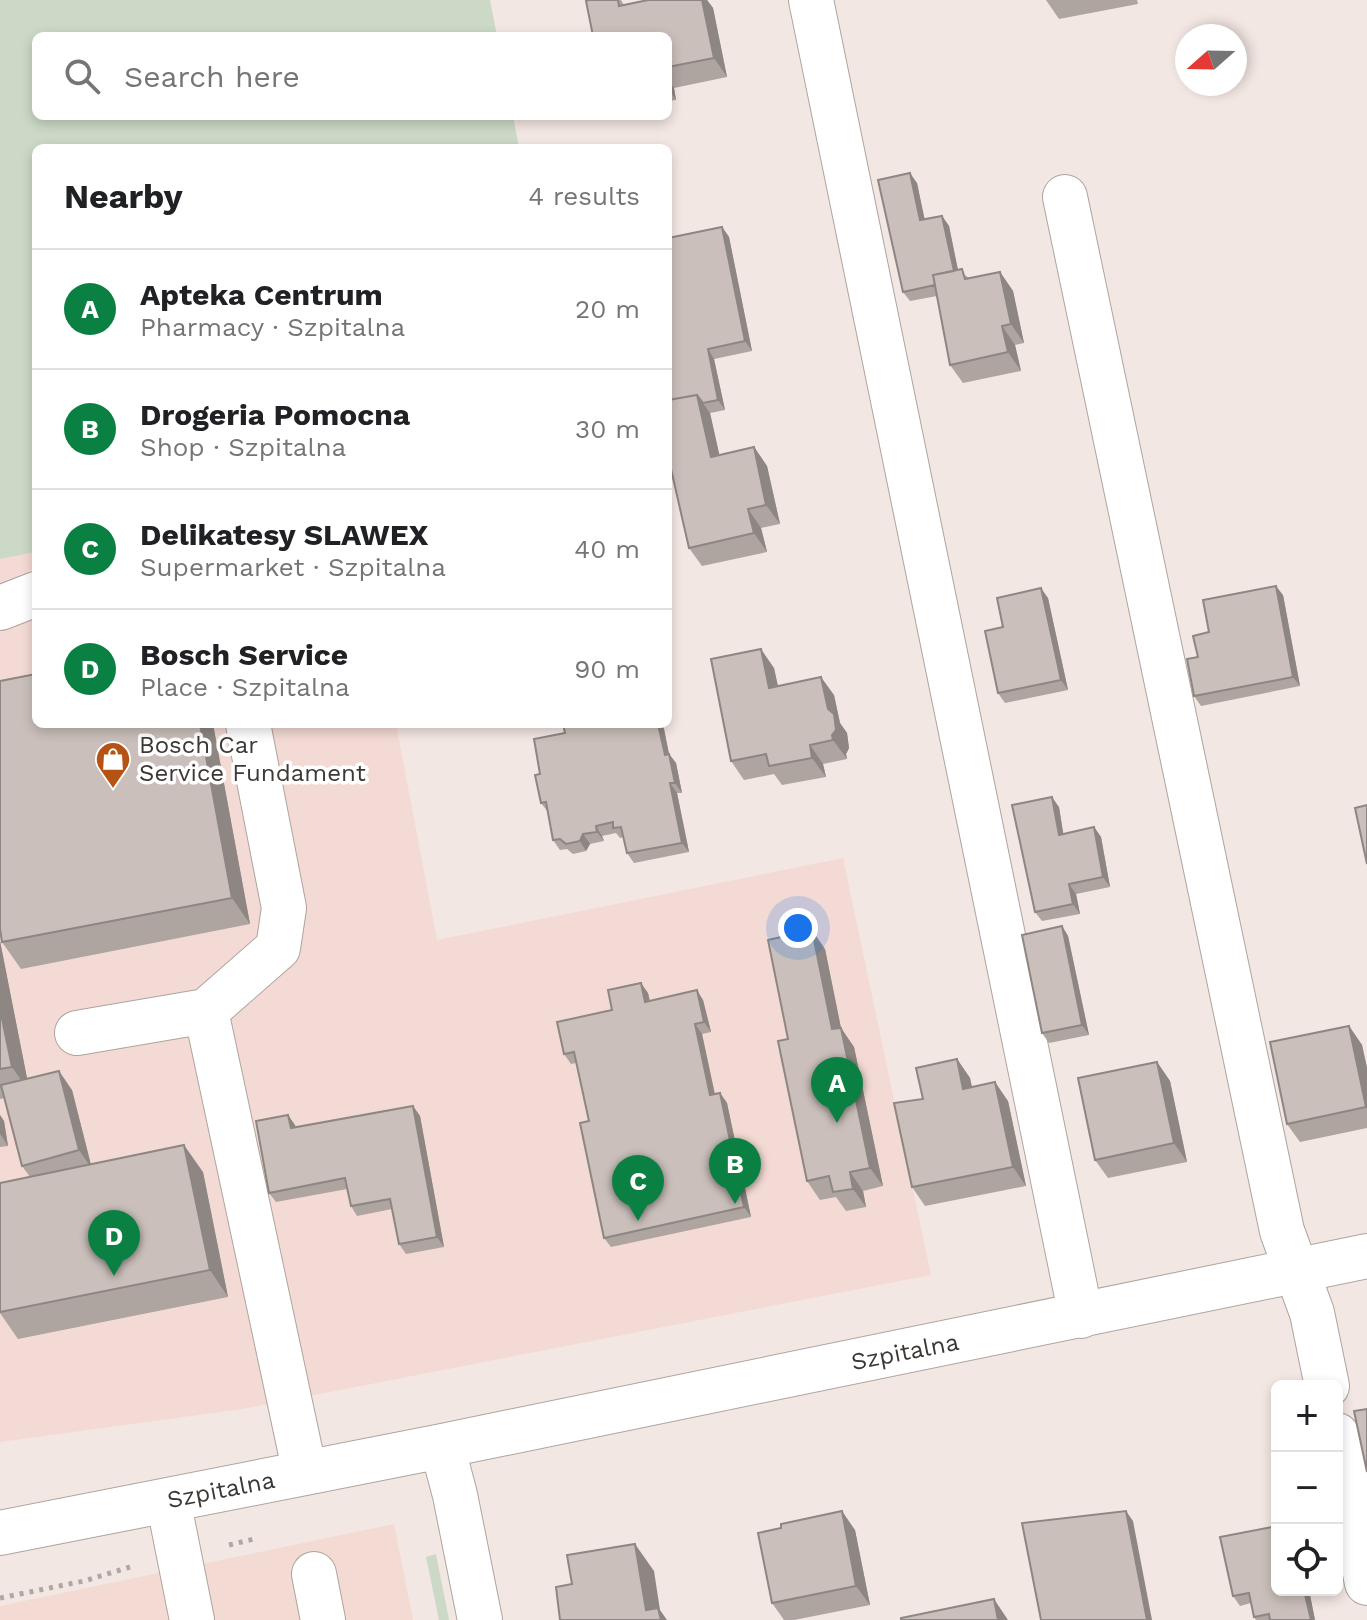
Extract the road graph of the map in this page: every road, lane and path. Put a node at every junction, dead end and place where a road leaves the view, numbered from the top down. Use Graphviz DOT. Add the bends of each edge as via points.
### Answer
graph roads {
  1 [pos="811,0"];
  2 [pos="1065,197"];
  3 [pos="32,596"];
  4 [pos="0,608"];
  5 [pos="249,728"];
  6 [pos="206,1011"];
  7 [pos="77,1033"];
  8 [pos="1367,1256"];
  9 [pos="1297,1270"];
  10 [pos="1081,1316"];
  11 [pos="1326,1380"];
  12 [pos="442,1446"];
  13 [pos="1340,1452"];
  14 [pos="305,1473"];
  15 [pos="168,1500"];
  16 [pos="0,1533"];
  17 [pos="314,1574"];
  18 [pos="1367,1583"];
  19 [pos="192,1620"];
  20 [pos="323,1620"];
  21 [pos="480,1620"];
  1 -- 10 [label="street"];
  2 -- 9 [label="street" via="1282,1231"];
  3 -- 4 [label="street"];
  5 -- 6 [label="street" via="284,908 278,948"];
  6 -- 7 [label="street"];
  6 -- 14 [label="street"];
  8 -- 9 [label="street, Szpitalna"];
  9 -- 10 [label="street, Szpitalna"];
  9 -- 11 [label="street"];
  10 -- 12 [label="street, Szpitalna"];
  12 -- 14 [label="street, Szpitalna"];
  12 -- 21 [label="street"];
  13 -- 18 [label="street"];
  14 -- 15 [label="street, Szpitalna"];
  15 -- 16 [label="street, Szpitalna"];
  15 -- 19 [label="street"];
  17 -- 20 [label="street"];
}
